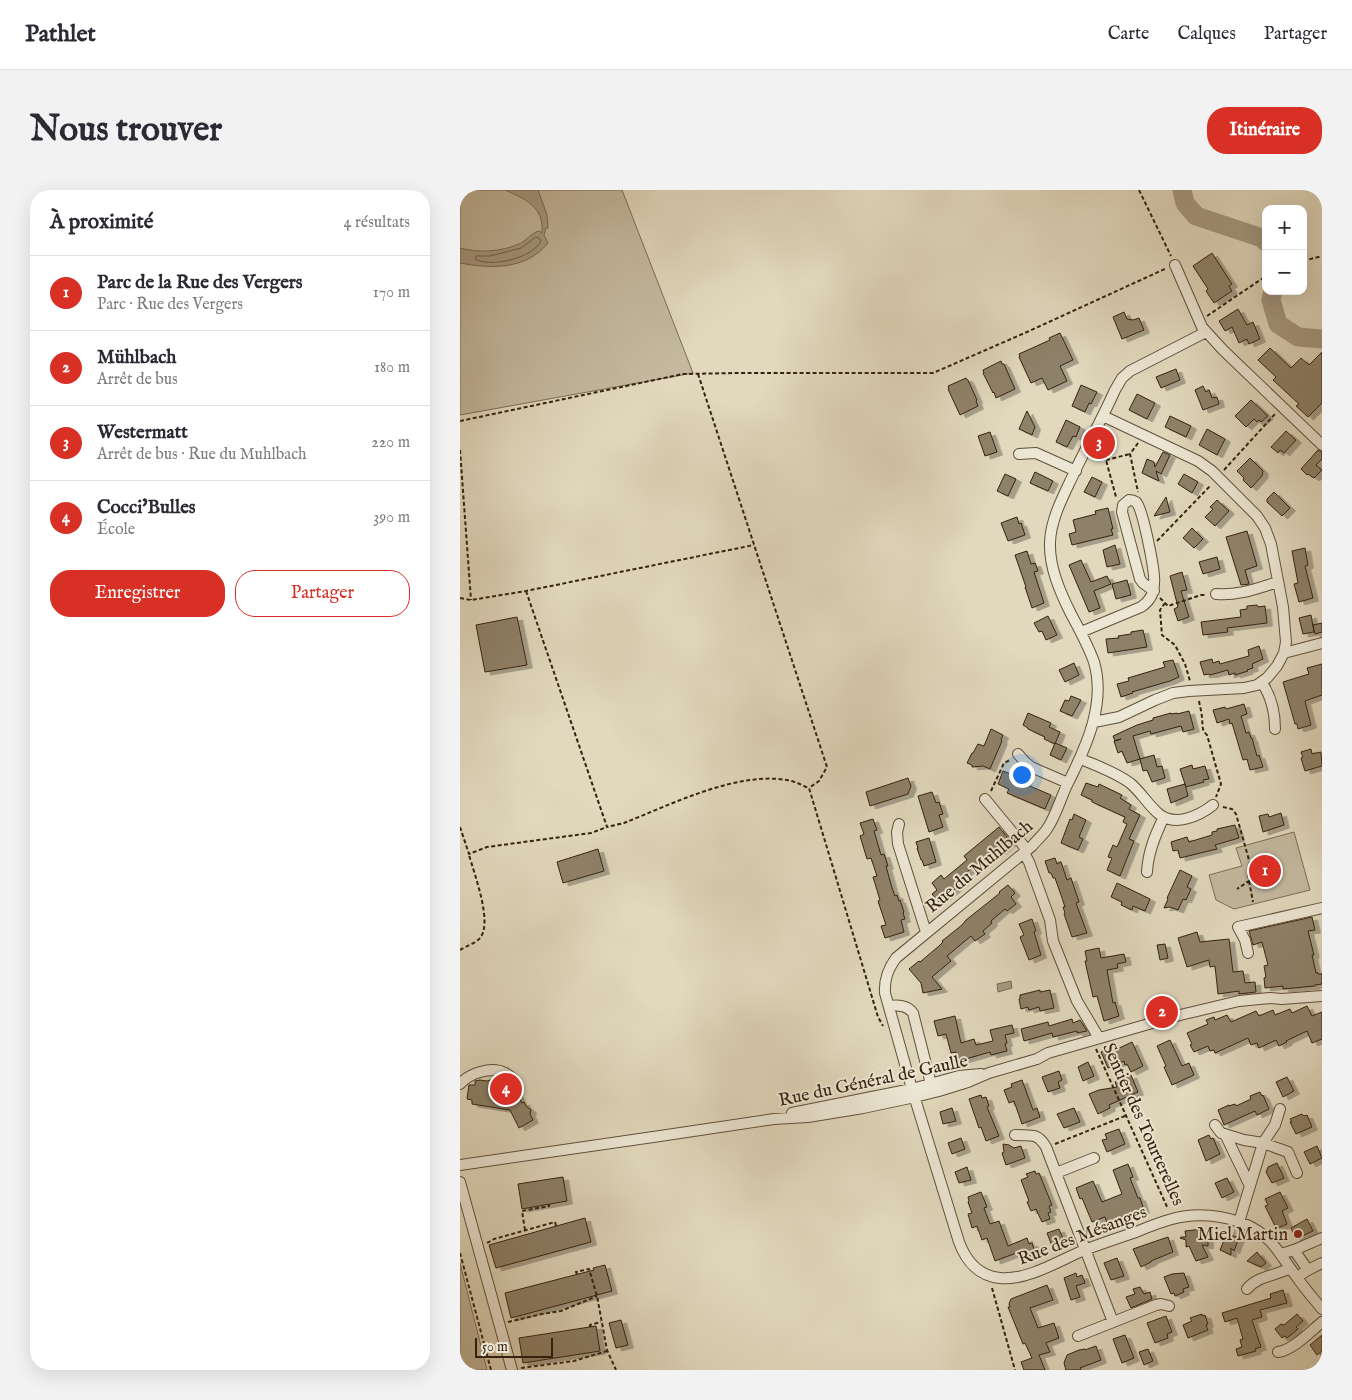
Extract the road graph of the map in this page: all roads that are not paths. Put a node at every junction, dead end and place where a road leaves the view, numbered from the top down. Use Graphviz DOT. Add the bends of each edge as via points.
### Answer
graph roads {
  1 [pos="1175,265"];
  2 [pos="1206,332"];
  3 [pos="1103,416"];
  4 [pos="1322,446"];
  5 [pos="1019,454"];
  6 [pos="1076,470"];
  7 [pos="1278,582"];
  8 [pos="1154,591"];
  9 [pos="1216,594"];
  10 [pos="1081,632"];
  11 [pos="1322,643"];
  12 [pos="1284,653"];
  13 [pos="1262,682"];
  14 [pos="1094,722"];
  15 [pos="1274,729"];
  16 [pos="1018,754"];
  17 [pos="1081,759"];
  18 [pos="1068,783"];
  19 [pos="985,799"];
  20 [pos="1213,805"];
  21 [pos="1164,817"];
  22 [pos="899,824"];
  23 [pos="1025,851"];
  24 [pos="1147,872"];
  25 [pos="1322,908"];
  26 [pos="926,932"];
  27 [pos="1248,953"];
  28 [pos="1322,996"];
  29 [pos="888,1006"];
  30 [pos="1096,1039"];
  31 [pos="989,1073"];
  32 [pos="514,1080"];
  33 [pos="460,1084"];
  34 [pos="931,1084"];
  35 [pos="914,1093"];
  36 [pos="1280,1109"];
  37 [pos="1215,1125"];
  38 [pos="1225,1134"];
  39 [pos="1015,1135"];
  40 [pos="1263,1143"];
  41 [pos="1094,1158"];
  42 [pos="460,1165"];
  43 [pos="1056,1173"];
  44 [pos="1297,1173"];
  45 [pos="460,1182"];
  46 [pos="1250,1186"];
  47 [pos="1239,1222"];
  48 [pos="1322,1238"];
  49 [pos="1085,1250"];
  50 [pos="1294,1250"];
  51 [pos="1281,1254"];
  52 [pos="1322,1263"];
  53 [pos="1290,1268"];
  54 [pos="1308,1270"];
  55 [pos="1297,1277"];
  56 [pos="1247,1289"];
  57 [pos="1169,1306"];
  58 [pos="1322,1309"];
  59 [pos="1113,1322"];
  60 [pos="1322,1322"];
  61 [pos="1078,1336"];
  62 [pos="1278,1352"];
  63 [pos="512,1370"];
  1 -- 2 [label="street" via="1198,321"];
  2 -- 3 [label="street, Rue du Muhlbach" via="1126,374 1118,383"];
  2 -- 4 [label="street"];
  3 -- 6 [label="street, Rue du Muhlbach"];
  3 -- 7 [label="street" via="1206,466 1262,523 1269,538"];
  5 -- 6 [label="street" via="1036,453"];
  6 -- 10 [label="street, Rue du Muhlbach" via="1055,516 1050,547 1058,582"];
  7 -- 9 [label="street" via="1239,594"];
  7 -- 12 [label="street" via="1285,626"];
  8 -- 8 [label="street" via="1153,566 1142,516 1138,504 1129,500 1122,508 1138,574 1143,583"];
  8 -- 10 [label="street" via="1150,600 1141,607"];
  10 -- 14 [label="street, Rue du Muhlbach" via="1097,678"];
  11 -- 12 [label="street"];
  12 -- 13 [label="street" via="1273,672"];
  13 -- 14 [label="street" via="1252,687 1197,690 1165,696 1119,717"];
  13 -- 15 [label="street" via="1273,707"];
  14 -- 17 [label="street, Rue du Muhlbach"];
  16 -- 18 [label="street" via="1031,767"];
  17 -- 18 [label="street, Rue du Muhlbach"];
  17 -- 21 [label="street" via="1128,781"];
  18 -- 23 [label="street, Rue du Muhlbach" via="1047,830"];
  19 -- 23 [label="street"];
  20 -- 21 [label="street" via="1185,819"];
  21 -- 24 [label="street" via="1151,846"];
  22 -- 26 [label="street" via="898,844"];
  23 -- 26 [label="street, Rue du Muhlbach"];
  23 -- 30 [label="street" via="1048,913 1053,941"];
  25 -- 27 [label="street" via="1238,927"];
  26 -- 29 [label="street, Rue du Muhlbach" via="889,968 884,985"];
  28 -- 30 [label="street, Rue du Général de Gaulle" via="1239,1001"];
  29 -- 34 [label="street" via="907,1008 913,1014"];
  29 -- 35 [label="street, Rue du Muhlbach"];
  30 -- 31 [label="street, Rue du Général de Gaulle"];
  31 -- 34 [label="street, Rue du Général de Gaulle" via="959,1076"];
  31 -- 35 [label="street, Rue du Général de Gaulle" via="968,1082"];
  32 -- 33 [label="street" via="504,1072 487,1070"];
  34 -- 35 [label="street, Rue du Général de Gaulle"];
  35 -- 42 [label="street, Rue du Général de Gaulle" via="864,1108"];
  35 -- 49 [label="street, Rue des Mésanges" via="962,1250 971,1264 989,1276 1006,1278 1022,1276"];
  36 -- 40 [label="street" via="1276,1126"];
  37 -- 38 [label="street"];
  38 -- 40 [label="street"];
  38 -- 46 [label="street"];
  39 -- 43 [label="street" via="1040,1138"];
  40 -- 44 [label="street" via="1288,1152"];
  40 -- 46 [label="street"];
  41 -- 43 [label="street"];
  43 -- 49 [label="street"];
  45 -- 63 [label="street"];
  46 -- 47 [label="street"];
  47 -- 49 [label="street, Rue des Mésanges" via="1206,1215 1172,1218"];
  47 -- 51 [label="street, Rue des Mésanges" via="1268,1238"];
  48 -- 50 [label="street"];
  49 -- 59 [label="street"];
  50 -- 51 [label="street"];
  50 -- 54 [label="street"];
  51 -- 53 [label="street, Rue des Mésanges"];
  52 -- 54 [label="street"];
  53 -- 55 [label="street, Rue des Mésanges"];
  53 -- 56 [label="street" via="1256,1281"];
  54 -- 55 [label="street"];
  55 -- 58 [label="street, Rue des Mésanges"];
  57 -- 59 [label="street" via="1156,1305"];
  59 -- 61 [label="street"];
  60 -- 62 [label="street" via="1290,1348"];
}
